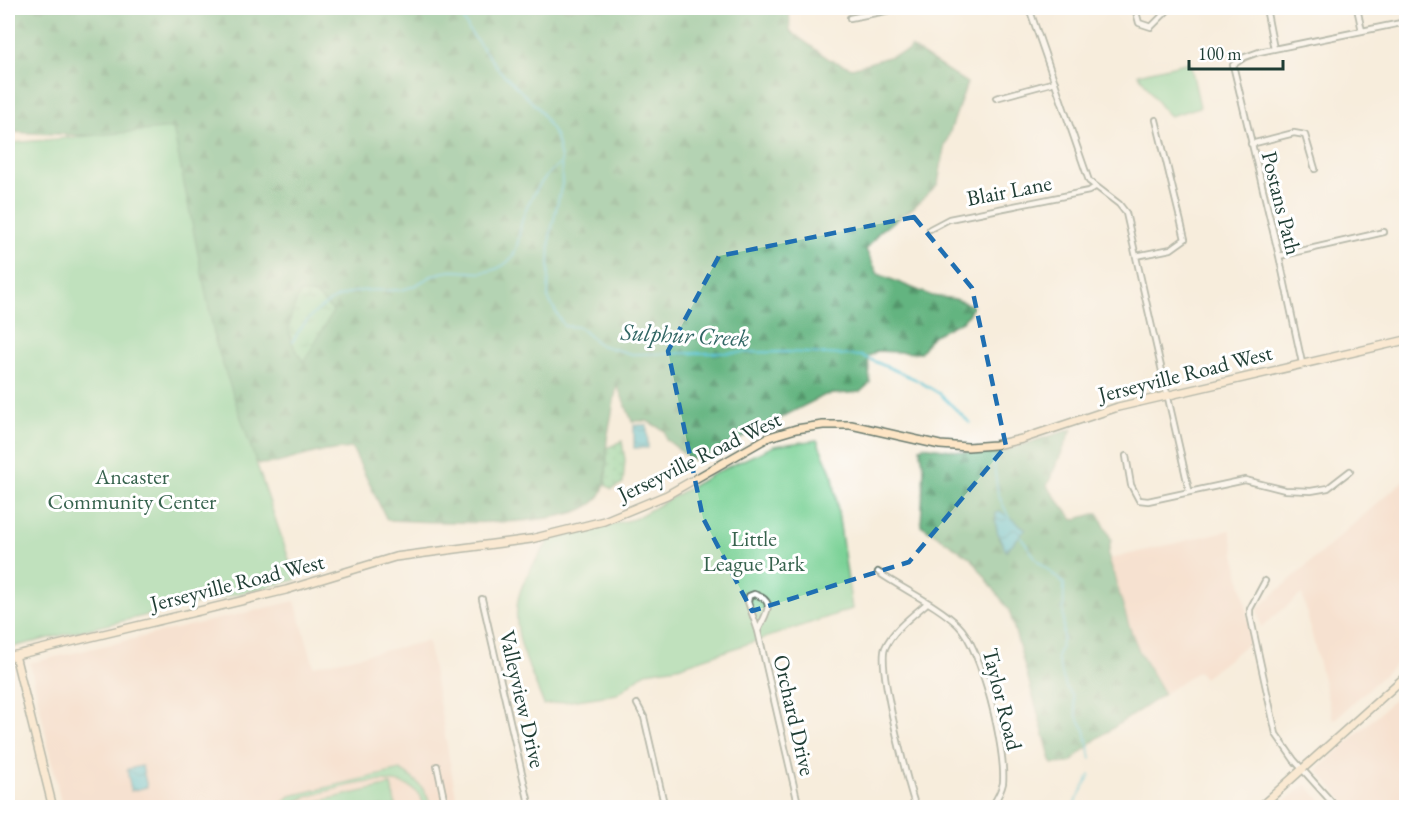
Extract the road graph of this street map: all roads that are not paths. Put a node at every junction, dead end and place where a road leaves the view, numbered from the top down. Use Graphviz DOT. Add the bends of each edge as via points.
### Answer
graph roads {
  1 [pos="901,8"];
  2 [pos="1029,8"];
  3 [pos="1135,8"];
  4 [pos="1170,8"];
  5 [pos="1266,8"];
  6 [pos="1357,8"];
  7 [pos="850,18"];
  8 [pos="1407,22"];
  9 [pos="1362,31"];
  10 [pos="1274,49"];
  11 [pos="1055,82"];
  12 [pos="996,98"];
  13 [pos="1156,120"];
  14 [pos="1251,144"];
  15 [pos="1315,169"];
  16 [pos="1095,187"];
  17 [pos="930,229"];
  18 [pos="1384,232"];
  19 [pos="1136,256"];
  20 [pos="1279,256"];
  21 [pos="1407,340"];
  22 [pos="1302,363"];
  23 [pos="1168,395"];
  24 [pos="1126,456"];
  25 [pos="1350,471"];
  26 [pos="1189,490"];
  27 [pos="878,572"];
  28 [pos="1265,581"];
  29 [pos="482,599"];
  30 [pos="926,604"];
  31 [pos="758,631"];
  32 [pos="11,656"];
  33 [pos="1407,676"];
  34 [pos="637,704"];
  35 [pos="437,766"];
  36 [pos="1302,770"];
  37 [pos="53,807"];
  38 [pos="447,807"];
  39 [pos="530,807"];
  40 [pos="665,807"];
  41 [pos="799,807"];
  42 [pos="916,807"];
  43 [pos="991,807"];
  44 [pos="1259,807"];
  45 [pos="1337,807"];
  1 -- 7 [label="street"];
  2 -- 11 [label="street"];
  3 -- 4 [label="street" via="1139,23 1151,27"];
  5 -- 10 [label="street"];
  6 -- 9 [label="street"];
  8 -- 9 [label="street"];
  9 -- 10 [label="street"];
  10 -- 14 [label="street, Postans Path" via="1245,57 1233,65"];
  11 -- 12 [label="street"];
  11 -- 16 [label="street" via="1076,148"];
  13 -- 19 [label="street" via="1185,239 1171,249"];
  14 -- 15 [label="street" via="1305,135"];
  14 -- 20 [label="street, Postans Path"];
  16 -- 17 [label="street, Blair Lane" via="949,219"];
  16 -- 19 [label="street" via="1126,213"];
  18 -- 20 [label="street"];
  19 -- 23 [label="street"];
  20 -- 22 [label="street, Postans Path"];
  21 -- 22 [label="main road, Jerseyville Road West"];
  22 -- 23 [label="main road, Jerseyville Road West"];
  23 -- 26 [label="street"];
  23 -- 32 [label="main road, Jerseyville Road West" via="995,445 940,445 851,425 796,429 769,437 667,495 604,521 531,538 395,557 286,591"];
  24 -- 26 [label="street" via="1131,485 1139,500"];
  25 -- 26 [label="street" via="1328,488 1311,491 1285,490 1245,480"];
  27 -- 30 [label="street, Taylor Road"];
  28 -- 36 [label="street" via="1250,615 1276,734"];
  29 -- 39 [label="street, Valleyview Drive"];
  30 -- 42 [label="street" via="894,634 884,650 888,690"];
  30 -- 43 [label="street, Taylor Road" via="958,625 980,664 1003,770 1000,795"];
  31 -- 31 [label="street, Orchard Drive" via="768,602 754,594 748,602"];
  31 -- 41 [label="street, Orchard Drive"];
  32 -- 37 [label="main road"];
  33 -- 36 [label="main road"];
  34 -- 40 [label="street" via="644,717"];
  35 -- 38 [label="street"];
  36 -- 44 [label="main road"];
  36 -- 45 [label="street"];
}
